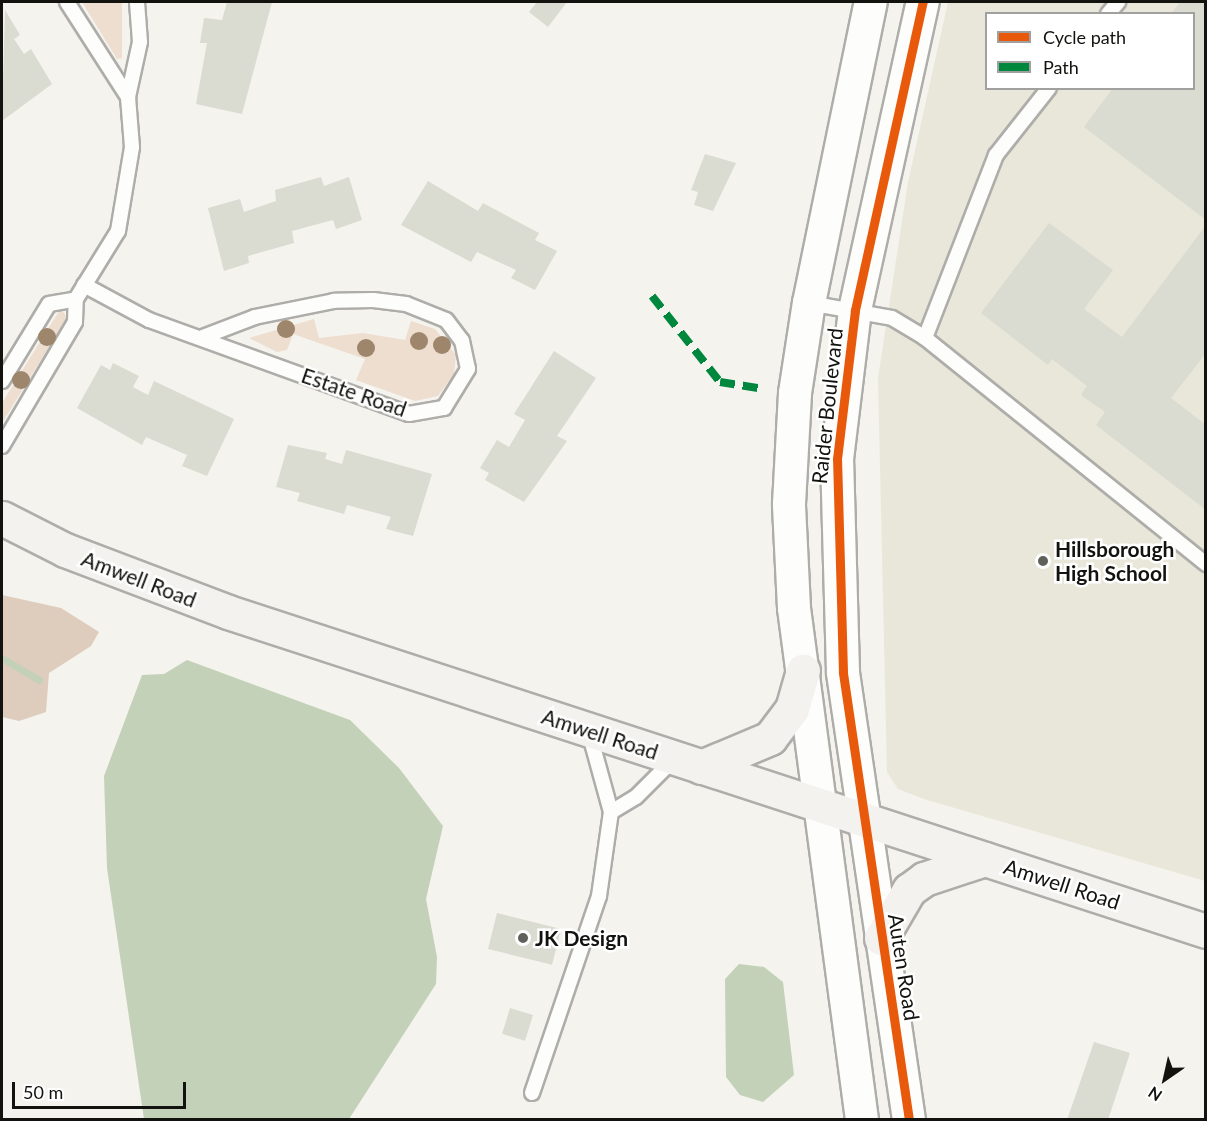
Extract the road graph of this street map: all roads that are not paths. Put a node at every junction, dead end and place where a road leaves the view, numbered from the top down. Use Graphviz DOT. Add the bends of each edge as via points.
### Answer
graph roads {
  1 [pos="67,2"];
  2 [pos="137,2"];
  3 [pos="871,2"];
  4 [pos="923,2"];
  5 [pos="1047,90"];
  6 [pos="128,97"];
  7 [pos="84,285"];
  8 [pos="76,298"];
  9 [pos="809,303"];
  10 [pos="855,310"];
  11 [pos="203,337"];
  12 [pos="925,338"];
  13 [pos="2,381"];
  14 [pos="2,446"];
  15 [pos="2,518"];
  16 [pos="1206,564"];
  17 [pos="803,671"];
  18 [pos="588,730"];
  19 [pos="688,763"];
  20 [pos="819,805"];
  21 [pos="611,812"];
  22 [pos="863,820"];
  23 [pos="985,860"];
  24 [pos="1206,931"];
  25 [pos="881,938"];
  26 [pos="532,1093"];
  27 [pos="862,1119"];
  28 [pos="909,1119"];
  1 -- 6 [label="lane"];
  2 -- 6 [label="lane" via="140,42"];
  3 -- 9 [label="street, Raider Boulevard"];
  4 -- 10 [label="street, Raider Boulevard"];
  5 -- 12 [label="lane" via="996,155"];
  6 -- 7 [label="lane" via="128,188 118,231"];
  7 -- 8 [label="lane"];
  7 -- 11 [label="lane, Estate Road" via="149,320"];
  8 -- 13 [label="lane" via="49,304"];
  8 -- 14 [label="lane" via="75,322"];
  9 -- 10 [label="lane"];
  9 -- 17 [label="street, Raider Boulevard" via="789,492"];
  10 -- 12 [label="lane" via="892,318"];
  10 -- 22 [label="street, Raider Boulevard" via="839,420 836,562 843,672"];
  11 -- 11 [label="lane, Estate Road" via="409,414 444,408 468,369 462,341 446,320 406,304 374,300 333,301 255,317"];
  12 -- 16 [label="lane"];
  15 -- 18 [label="main road, Amwell Road" via="146,583"];
  17 -- 19 [label="main road" via="792,709 770,738"];
  17 -- 20 [label="street, Raider Boulevard"];
  18 -- 19 [label="main road, Amwell Road"];
  18 -- 21 [label="lane"];
  19 -- 20 [label="main road, Amwell Road"];
  19 -- 21 [label="lane"];
  20 -- 22 [label="main road, Amwell Road"];
  20 -- 27 [label="street"];
  21 -- 26 [label="lane" via="599,896"];
  22 -- 23 [label="main road, Amwell Road"];
  22 -- 25 [label="street, Auten Road"];
  23 -- 24 [label="main road, Amwell Road"];
  23 -- 25 [label="main road" via="924,879 909,890"];
  25 -- 28 [label="street, Auten Road"];
}
